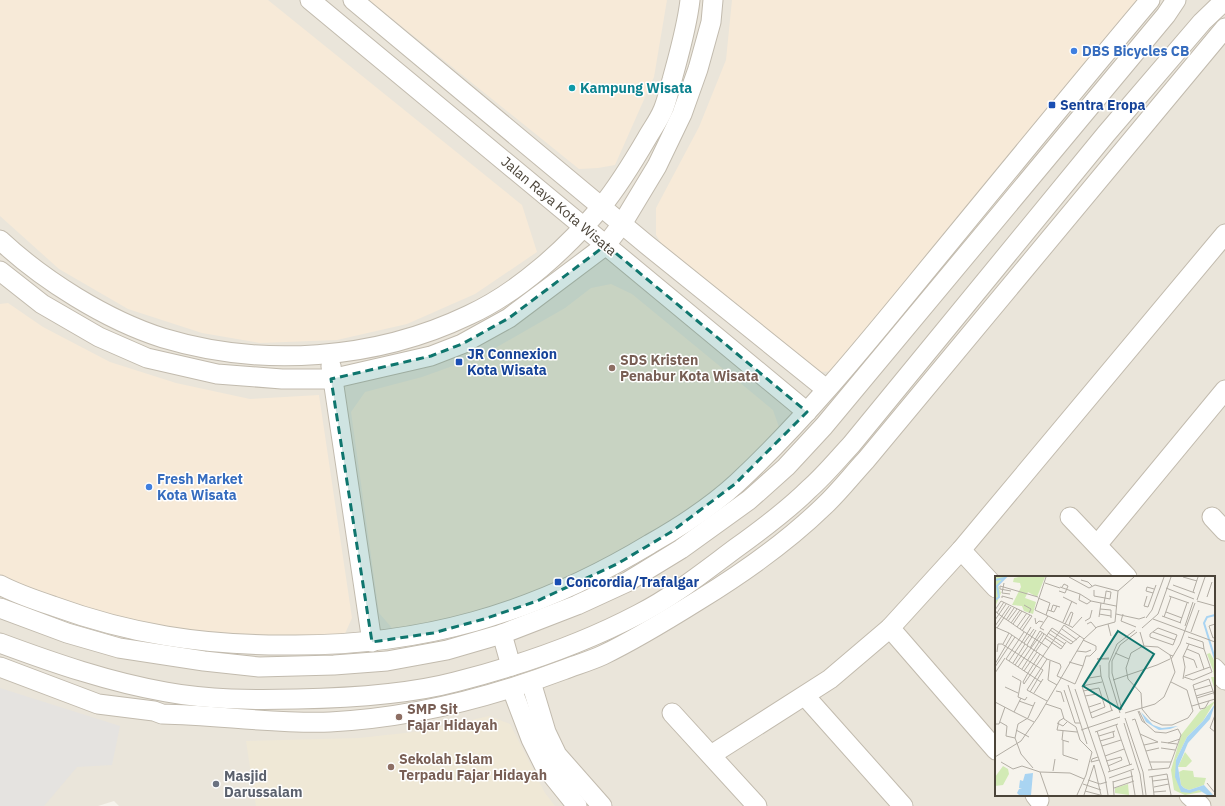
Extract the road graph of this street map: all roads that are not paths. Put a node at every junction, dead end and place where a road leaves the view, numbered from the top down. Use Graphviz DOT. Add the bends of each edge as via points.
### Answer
graph roads {
  1 [pos="310,0"];
  2 [pos="353,0"];
  3 [pos="690,0"];
  4 [pos="713,0"];
  5 [pos="1150,0"];
  6 [pos="1176,0"];
  7 [pos="1225,0"];
  8 [pos="1225,28"];
  9 [pos="602,206"];
  10 [pos="622,224"];
  11 [pos="584,227"];
  12 [pos="1225,234"];
  13 [pos="606,245"];
  14 [pos="3,248"];
  15 [pos="0,271"];
  16 [pos="330,354"];
  17 [pos="331,379"];
  18 [pos="826,390"];
  19 [pos="1225,390"];
  20 [pos="886,402"];
  21 [pos="807,412"];
  22 [pos="887,434"];
  23 [pos="1070,517"];
  24 [pos="1212,517"];
  25 [pos="1225,531"];
  26 [pos="1097,545"];
  27 [pos="961,550"];
  28 [pos="700,575"];
  29 [pos="591,576"];
  30 [pos="1126,576"];
  31 [pos="731,580"];
  32 [pos="0,585"];
  33 [pos="995,587"];
  34 [pos="577,605"];
  35 [pos="0,608"];
  36 [pos="890,628"];
  37 [pos="502,634"];
  38 [pos="372,642"];
  39 [pos="0,643"];
  40 [pos="234,645"];
  41 [pos="334,665"];
  42 [pos="259,666"];
  43 [pos="511,666"];
  44 [pos="0,667"];
  45 [pos="1215,669"];
  46 [pos="1225,680"];
  47 [pos="531,682"];
  48 [pos="512,689"];
  49 [pos="395,692"];
  50 [pos="805,696"];
  51 [pos="672,713"];
  52 [pos="397,715"];
  53 [pos="995,749"];
  54 [pos="711,755"];
  55 [pos="1190,796"];
  56 [pos="577,806"];
  57 [pos="602,806"];
  58 [pos="757,806"];
  59 [pos="903,806"];
  60 [pos="1201,806"];
  1 -- 11 [label="street, Jalan Raya Kota Wisata"];
  2 -- 9 [label="street, Jalan Raya Kota Wisata"];
  3 -- 9 [label="street" via="688,17 663,111 621,182"];
  4 -- 10 [label="street" via="711,22 698,70 682,114 657,166"];
  5 -- 18 [label="street"];
  6 -- 34 [label="street" via="824,426 786,467 749,500 682,549 627,582"];
  7 -- 20 [label="street" via="1202,22 1106,134"];
  8 -- 22 [label="street"];
  9 -- 10 [label="street, Jalan Raya Kota Wisata"];
  9 -- 11 [label="street"];
  10 -- 13 [label="street"];
  10 -- 18 [label="street, Jalan Raya Kota Wisata"];
  11 -- 13 [label="street, Jalan Raya Kota Wisata"];
  11 -- 16 [label="street" via="527,279 470,315 422,334 372,348"];
  12 -- 27 [label="street"];
  13 -- 17 [label="street" via="509,318 462,344 431,356"];
  13 -- 21 [label="street, Jalan Raya Kota Wisata"];
  14 -- 16 [label="street" via="96,308 162,337 218,351 286,356"];
  15 -- 17 [label="street" via="70,322 147,358 217,374 282,379"];
  16 -- 17 [label="street"];
  17 -- 38 [label="street"];
  18 -- 21 [label="street"];
  19 -- 26 [label="street"];
  20 -- 22 [label="street"];
  20 -- 28 [label="street" via="810,489 769,524"];
  21 -- 29 [label="street" via="736,484 711,504 671,532 617,564"];
  22 -- 31 [label="street" via="824,506 784,541"];
  23 -- 26 [label="street"];
  24 -- 25 [label="street"];
  26 -- 30 [label="street"];
  27 -- 33 [label="street"];
  27 -- 36 [label="street"];
  28 -- 31 [label="street"];
  28 -- 43 [label="street" via="621,623"];
  29 -- 34 [label="street"];
  29 -- 38 [label="street" via="536,601 484,620 433,633"];
  31 -- 47 [label="street" via="651,630 602,655"];
  32 -- 40 [label="street" via="14,593 126,630"];
  34 -- 37 [label="street"];
  35 -- 42 [label="street" via="66,633 119,648 204,661"];
  36 -- 50 [label="street" via="830,679"];
  36 -- 53 [label="street"];
  37 -- 41 [label="street" via="447,650 387,661"];
  37 -- 43 [label="street"];
  38 -- 40 [label="street" via="323,646"];
  38 -- 41 [label="street"];
  39 -- 49 [label="street" via="113,680 166,692 211,698 327,698"];
  40 -- 42 [label="street"];
  41 -- 42 [label="street"];
  43 -- 49 [label="street" via="454,683"];
  44 -- 52 [label="street" via="98,704 162,714 209,715 268,722 331,722"];
  45 -- 46 [label="street"];
  47 -- 48 [label="street"];
  47 -- 57 [label="street" via="546,732 556,755"];
  48 -- 52 [label="street"];
  48 -- 56 [label="street" via="544,765"];
  49 -- 52 [label="street"];
  50 -- 54 [label="street"];
  50 -- 59 [label="street"];
  51 -- 54 [label="street"];
  54 -- 58 [label="street"];
  55 -- 60 [label="street"];
}
